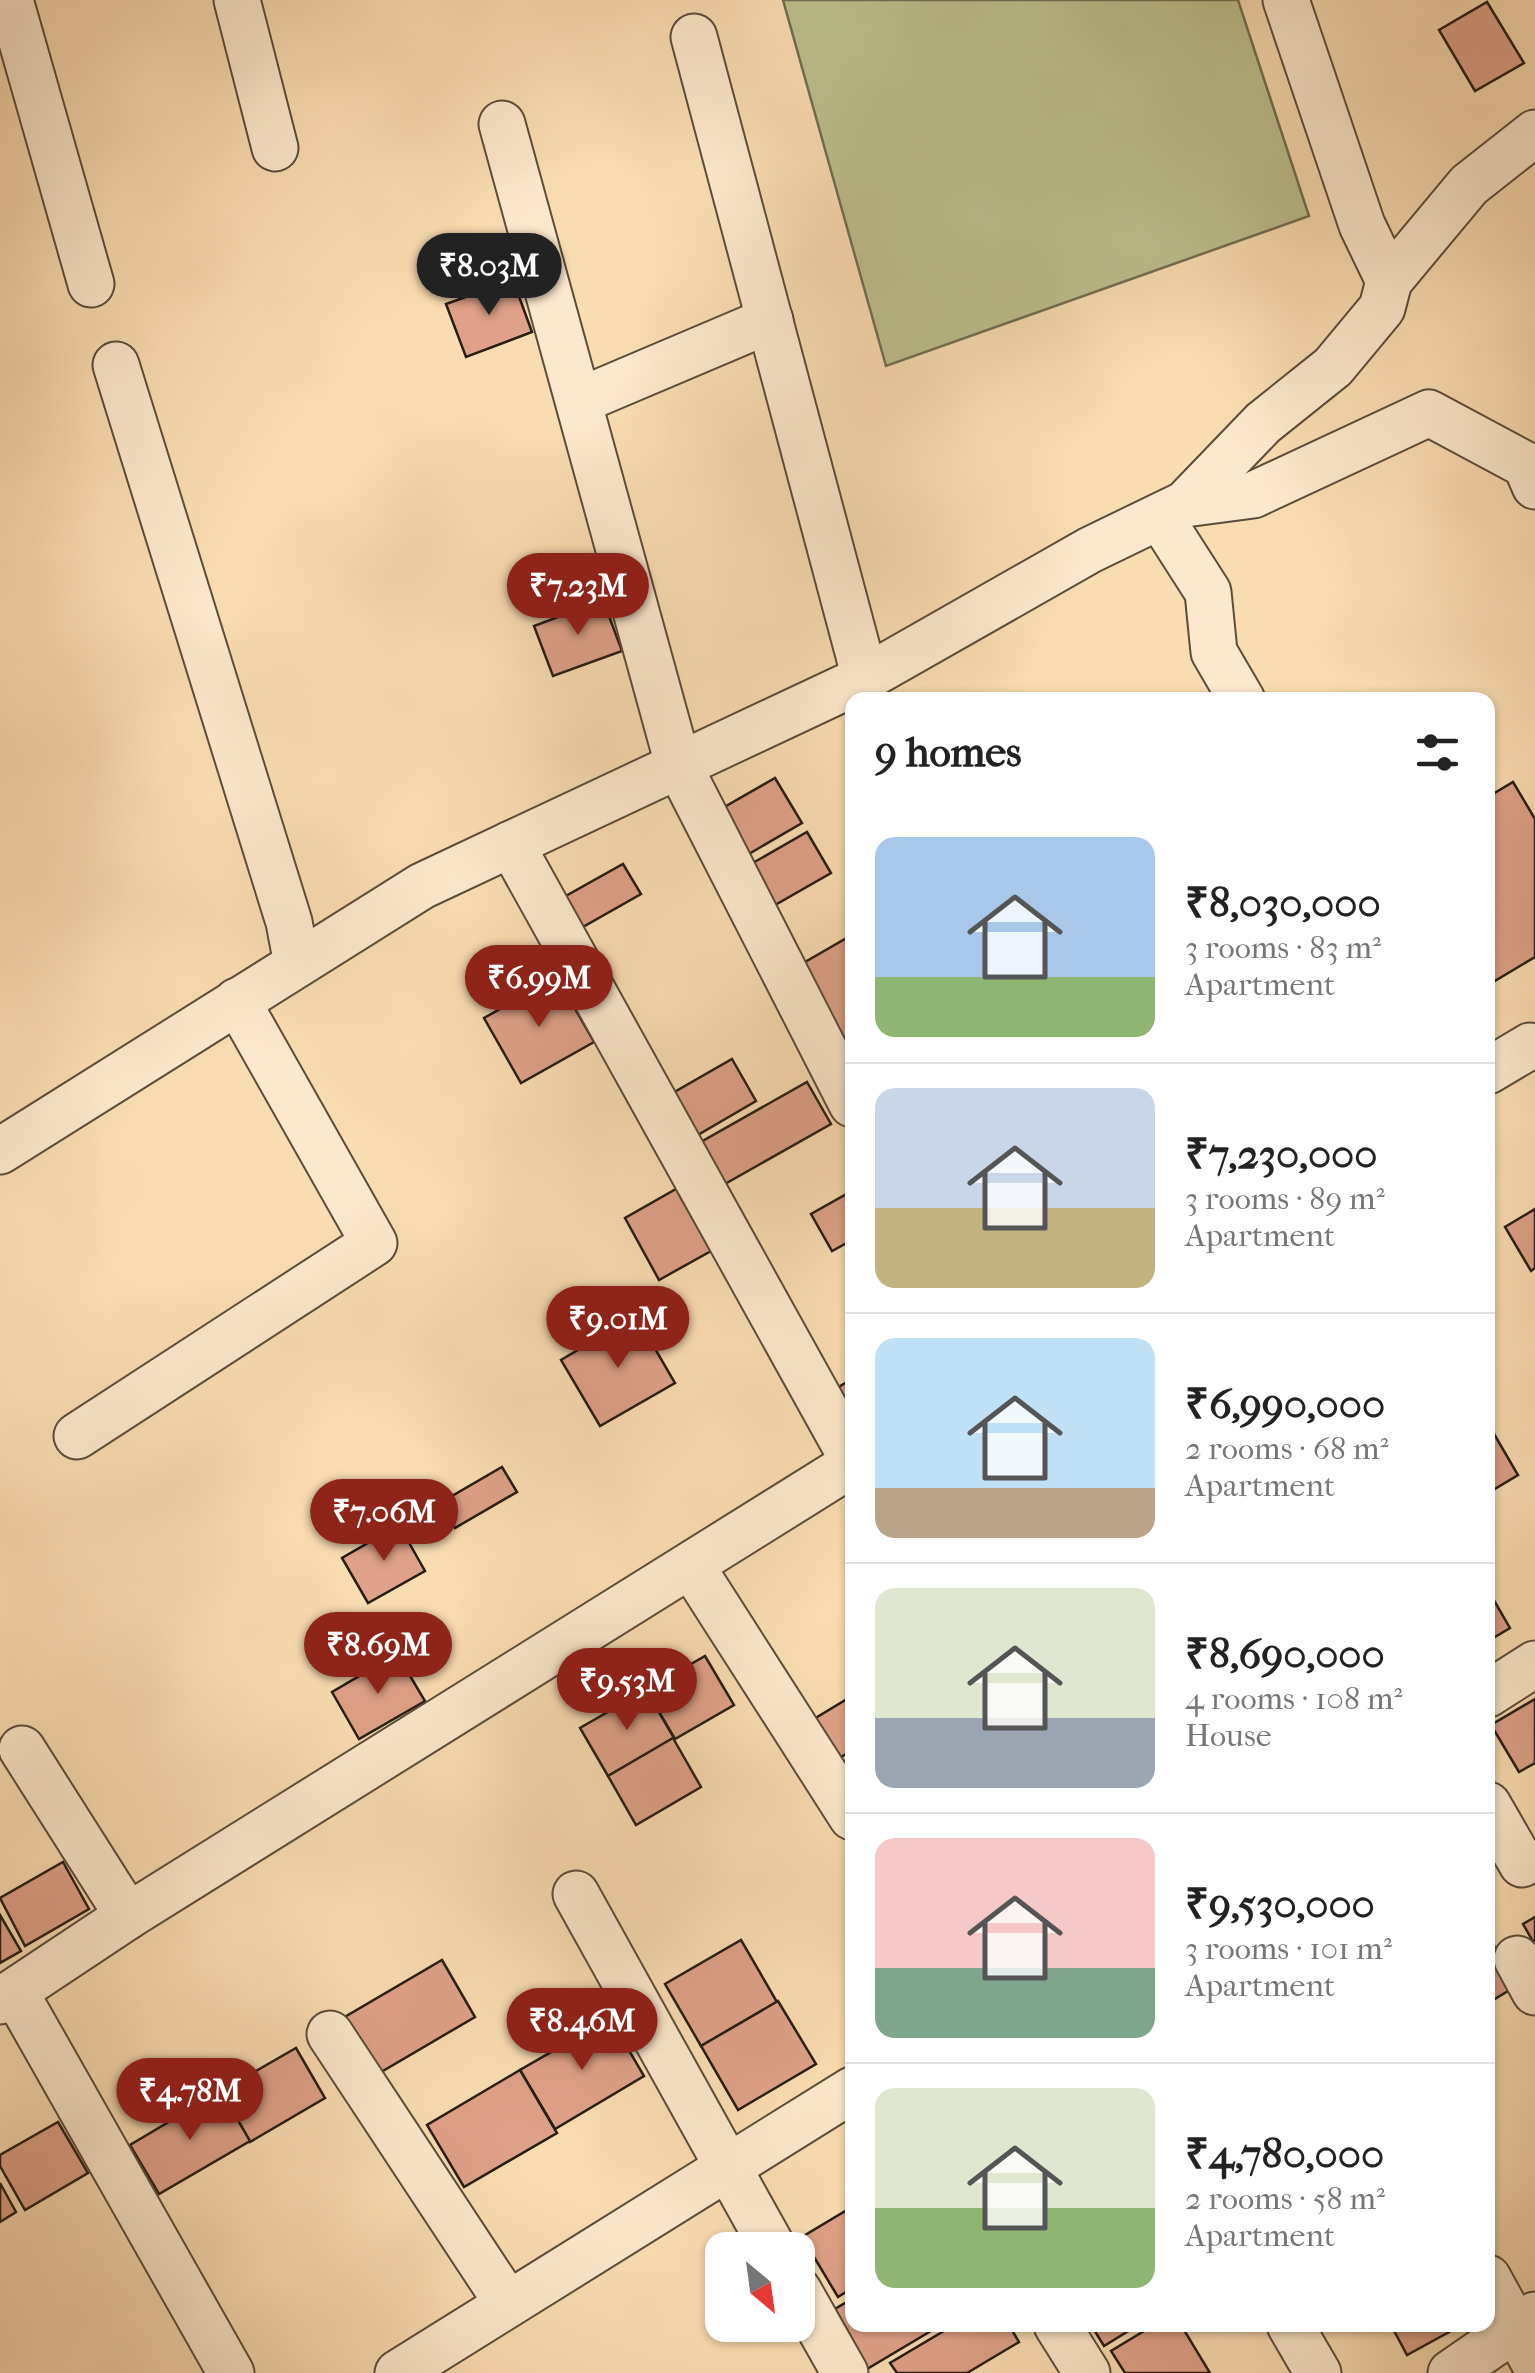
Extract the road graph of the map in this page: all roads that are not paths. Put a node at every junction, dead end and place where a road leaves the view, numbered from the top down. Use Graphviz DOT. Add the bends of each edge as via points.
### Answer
graph roads {
  1 [pos="10,0"];
  2 [pos="237,0"];
  3 [pos="1286,0"];
  4 [pos="694,37"];
  5 [pos="502,124"];
  6 [pos="1535,133"];
  7 [pos="275,148"];
  8 [pos="1389,281"];
  9 [pos="92,284"];
  10 [pos="770,320"];
  11 [pos="116,365"];
  12 [pos="579,401"];
  13 [pos="1535,486"];
  14 [pos="1172,510"];
  15 [pos="865,678"];
  16 [pos="1237,692"];
  17 [pos="678,764"];
  18 [pos="511,844"];
  19 [pos="296,964"];
  20 [pos="237,1001"];
  21 [pos="1530,1046"];
  22 [pos="1495,1068"];
  23 [pos="845,1090"];
  24 [pos="0,1151"];
  25 [pos="77,1436"];
  26 [pos="845,1448"];
  27 [pos="845,1466"];
  28 [pos="692,1566"];
  29 [pos="1535,1664"];
  30 [pos="1495,1690"];
  31 [pos="22,1749"];
  32 [pos="845,1806"];
  33 [pos="1495,1817"];
  34 [pos="1522,1864"];
  35 [pos="576,1894"];
  36 [pos="128,1916"];
  37 [pos="8,1997"];
  38 [pos="330,2034"];
  39 [pos="845,2094"];
  40 [pos="727,2168"];
  41 [pos="764,2232"];
  42 [pos="1495,2288"];
  43 [pos="508,2304"];
  44 [pos="815,2320"];
  45 [pos="1061,2332"];
  46 [pos="1294,2332"];
  47 [pos="1528,2336"];
  48 [pos="231,2373"];
  49 [pos="398,2373"];
  50 [pos="845,2373"];
  51 [pos="1088,2373"];
  52 [pos="1318,2373"];
  53 [pos="1451,2373"];
  1 -- 9 [label="street"];
  2 -- 7 [label="street"];
  3 -- 8 [label="street" via="1362,224"];
  4 -- 10 [label="street"];
  5 -- 12 [label="street"];
  6 -- 8 [label="street" via="1469,185"];
  8 -- 14 [label="street" via="1382,308 1333,366"];
  10 -- 12 [label="street"];
  10 -- 15 [label="street"];
  11 -- 19 [label="street" via="289,922"];
  12 -- 17 [label="street"];
  13 -- 14 [label="street" via="1526,465 1429,413 1254,495"];
  14 -- 15 [label="street"];
  14 -- 16 [label="street" via="1208,592 1214,652"];
  15 -- 17 [label="street"];
  17 -- 18 [label="street"];
  17 -- 23 [label="street"];
  18 -- 19 [label="street" via="422,886"];
  18 -- 26 [label="street"];
  19 -- 20 [label="street"];
  20 -- 24 [label="street"];
  20 -- 25 [label="street" via="374,1243"];
  21 -- 22 [label="street"];
  27 -- 28 [label="street"];
  28 -- 32 [label="street"];
  28 -- 36 [label="street"];
  29 -- 30 [label="street"];
  31 -- 36 [label="street"];
  33 -- 34 [label="street"];
  35 -- 40 [label="street"];
  36 -- 37 [label="street"];
  37 -- 48 [label="street"];
  38 -- 43 [label="street"];
  39 -- 40 [label="street"];
  40 -- 41 [label="street"];
  40 -- 43 [label="street"];
  42 -- 47 [label="street"];
  43 -- 49 [label="street"];
  44 -- 50 [label="street"];
  45 -- 51 [label="street"];
  46 -- 52 [label="street"];
  47 -- 53 [label="street"];
}
